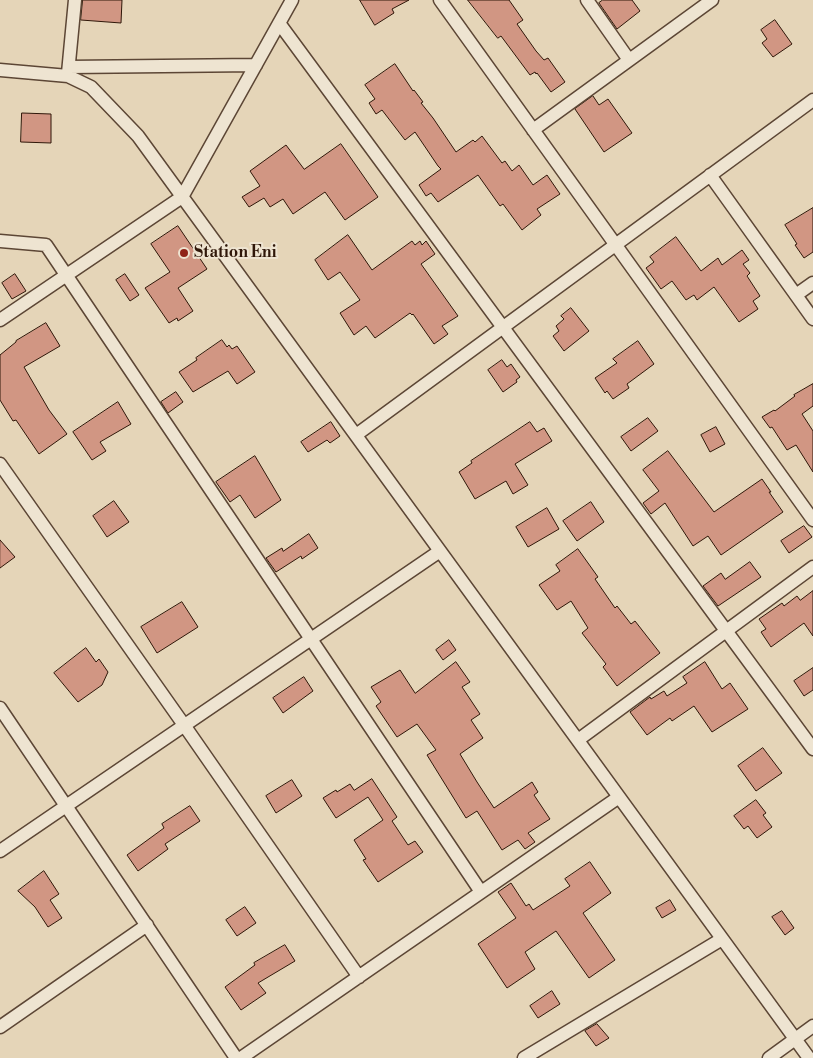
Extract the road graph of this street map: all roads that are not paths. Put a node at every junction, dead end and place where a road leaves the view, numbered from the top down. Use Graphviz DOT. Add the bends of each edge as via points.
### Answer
graph roads {
  1 [pos="75,0"];
  2 [pos="292,0"];
  3 [pos="440,0"];
  4 [pos="587,0"];
  5 [pos="712,0"];
  6 [pos="279,23"];
  7 [pos="629,60"];
  8 [pos="256,65"];
  9 [pos="0,70"];
  10 [pos="69,71"];
  11 [pos="813,100"];
  12 [pos="534,130"];
  13 [pos="710,175"];
  14 [pos="182,196"];
  15 [pos="0,241"];
  16 [pos="616,244"];
  17 [pos="66,275"];
  18 [pos="813,283"];
  19 [pos="796,295"];
  20 [pos="0,320"];
  21 [pos="813,320"];
  22 [pos="503,327"];
  23 [pos="356,435"];
  24 [pos="0,464"];
  25 [pos="813,520"];
  26 [pos="440,550"];
  27 [pos="813,567"];
  28 [pos="726,631"];
  29 [pos="311,638"];
  30 [pos="0,708"];
  31 [pos="184,725"];
  32 [pos="578,740"];
  33 [pos="811,743"];
  34 [pos="619,797"];
  35 [pos="66,806"];
  36 [pos="0,851"];
  37 [pos="481,892"];
  38 [pos="146,925"];
  39 [pos="722,938"];
  40 [pos="359,977"];
  41 [pos="813,1026"];
  42 [pos="0,1027"];
  43 [pos="795,1039"];
  44 [pos="236,1058"];
  45 [pos="241,1058"];
  46 [pos="524,1058"];
  47 [pos="768,1058"];
  48 [pos="809,1058"];
  1 -- 10 [label="street"];
  2 -- 6 [label="street"];
  3 -- 12 [label="street"];
  4 -- 7 [label="street"];
  5 -- 7 [label="street"];
  6 -- 8 [label="street"];
  6 -- 22 [label="street"];
  7 -- 12 [label="street"];
  8 -- 10 [label="street"];
  8 -- 14 [label="street"];
  9 -- 10 [label="street"];
  10 -- 14 [label="street" via="91,87 138,136"];
  11 -- 13 [label="street"];
  12 -- 16 [label="street"];
  13 -- 16 [label="street"];
  13 -- 19 [label="street"];
  14 -- 17 [label="street"];
  14 -- 23 [label="street"];
  15 -- 17 [label="street" via="46,245"];
  16 -- 22 [label="street"];
  16 -- 25 [label="street"];
  17 -- 20 [label="street"];
  17 -- 29 [label="street"];
  18 -- 19 [label="street"];
  19 -- 21 [label="street"];
  22 -- 23 [label="street"];
  22 -- 28 [label="street"];
  23 -- 26 [label="street"];
  24 -- 31 [label="street"];
  26 -- 29 [label="street"];
  26 -- 32 [label="street"];
  27 -- 28 [label="street"];
  28 -- 32 [label="street"];
  28 -- 33 [label="street"];
  29 -- 31 [label="street"];
  29 -- 37 [label="street"];
  30 -- 35 [label="street"];
  31 -- 35 [label="street"];
  31 -- 40 [label="street"];
  32 -- 34 [label="street"];
  34 -- 37 [label="street"];
  34 -- 39 [label="street"];
  35 -- 36 [label="street"];
  35 -- 38 [label="street"];
  37 -- 40 [label="street"];
  38 -- 42 [label="street"];
  38 -- 44 [label="street"];
  39 -- 43 [label="street"];
  39 -- 46 [label="street"];
  40 -- 45 [label="street"];
  41 -- 43 [label="street"];
  43 -- 47 [label="street"];
  43 -- 48 [label="street"];
}
